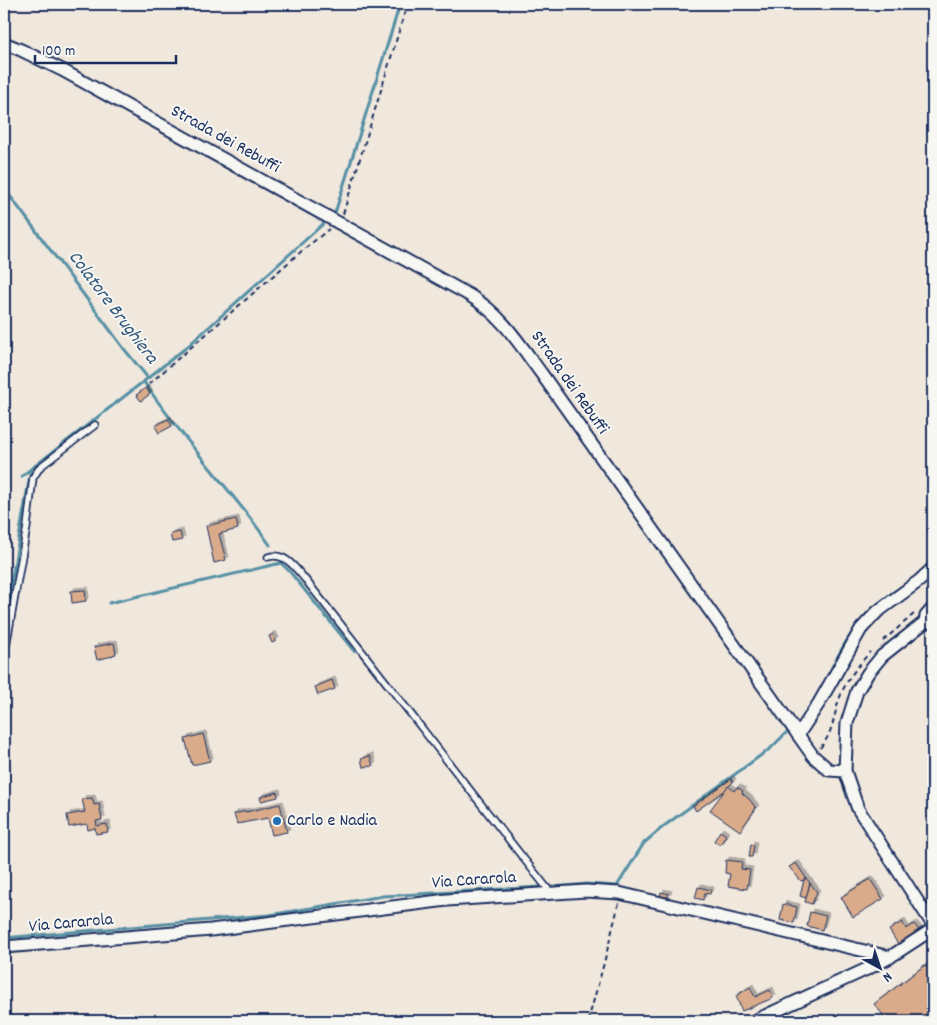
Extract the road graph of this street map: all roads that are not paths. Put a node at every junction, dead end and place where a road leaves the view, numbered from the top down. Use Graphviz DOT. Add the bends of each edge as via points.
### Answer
graph roads {
  1 [pos="4,44"];
  2 [pos="95,425"];
  3 [pos="268,557"];
  4 [pos="933,568"];
  5 [pos="933,608"];
  6 [pos="929,622"];
  7 [pos="4,658"];
  8 [pos="798,735"];
  9 [pos="845,772"];
  10 [pos="551,893"];
  11 [pos="933,925"];
  12 [pos="933,929"];
  13 [pos="4,947"];
  14 [pos="890,957"];
  15 [pos="754,1021"];
  1 -- 8 [label="street, Strada dei Rebuffi" via="62,70 483,304 509,329"];
  2 -- 7 [label="lane" via="40,467 33,478"];
  3 -- 10 [label="lane" via="273,555 291,562"];
  4 -- 8 [label="street" via="889,602 861,629"];
  5 -- 6 [label="street" via="926,616"];
  6 -- 9 [label="street" via="882,656 857,691 847,723"];
  8 -- 9 [label="street, Strada dei Rebuffi" via="813,756 829,770"];
  9 -- 11 [label="street" via="858,809"];
  10 -- 13 [label="street, Via Cararola" via="447,900 211,930"];
  10 -- 14 [label="street, Via Cararola" via="619,893"];
  12 -- 14 [label="street"];
  14 -- 15 [label="street"];
}
